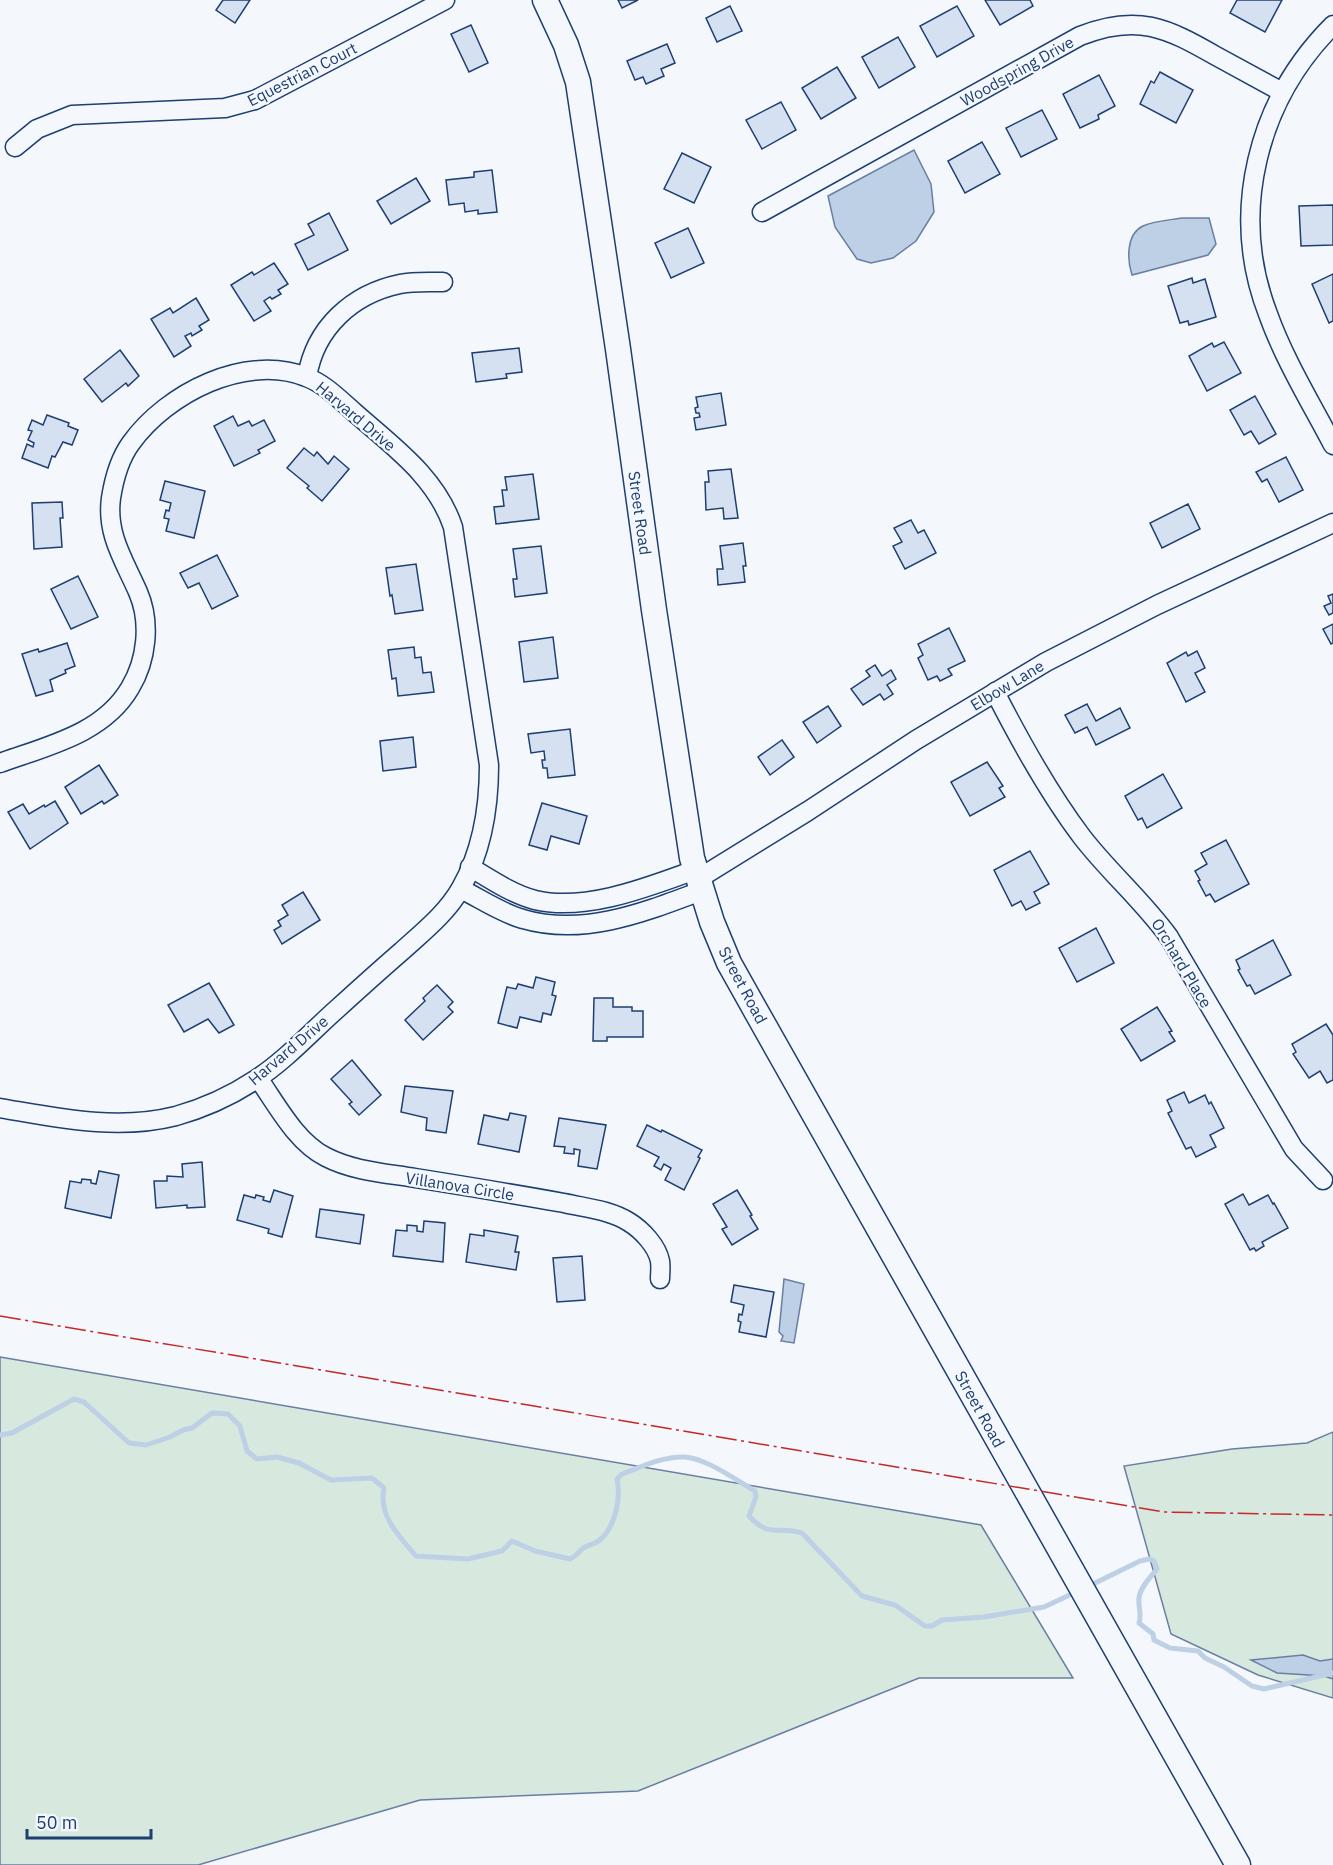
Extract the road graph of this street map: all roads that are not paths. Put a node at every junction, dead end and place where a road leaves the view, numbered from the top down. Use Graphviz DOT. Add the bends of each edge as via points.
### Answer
graph roads {
  1 [pos="445,0"];
  2 [pos="545,0"];
  3 [pos="1333,25"];
  4 [pos="1282,92"];
  5 [pos="15,147"];
  6 [pos="762,212"];
  7 [pos="442,282"];
  8 [pos="307,377"];
  9 [pos="1333,445"];
  10 [pos="1333,523"];
  11 [pos="995,692"];
  12 [pos="0,763"];
  13 [pos="470,867"];
  14 [pos="698,880"];
  15 [pos="461,889"];
  16 [pos="258,1078"];
  17 [pos="0,1108"];
  18 [pos="1323,1179"];
  19 [pos="660,1279"];
  20 [pos="1238,1865"];
  1 -- 5 [label="street, Equestrian Court" via="255,100 225,108 72,115 37,129"];
  2 -- 14 [label="main road, Street Road" via="578,82 654,610"];
  3 -- 4 [label="street" via="1299,64"];
  4 -- 6 [label="street, Woodspring Drive" via="1169,31 1120,25 1095,30"];
  4 -- 9 [label="street" via="1255,166 1250,203 1251,241 1267,313"];
  7 -- 8 [label="street" via="417,281 384,288 338,315 316,344"];
  8 -- 12 [label="street, Harvard Drive" via="262,370 219,379 166,409 130,444 116,474 111,516 120,557 139,594 144,617 140,667 130,689 97,724"];
  8 -- 13 [label="street, Harvard Drive" via="332,392 418,470 442,500 453,526 489,765 486,816"];
  10 -- 11 [label="street, Elbow Lane" via="1157,605"];
  11 -- 14 [label="street, Elbow Lane"];
  11 -- 18 [label="street, Orchard Place" via="1051,793 1083,838 1152,912 1294,1149"];
  13 -- 14 [label="street" via="522,896 557,904 581,903"];
  13 -- 15 [label="street, Harvard Drive"];
  14 -- 15 [label="street" via="659,907 571,926 523,919"];
  14 -- 20 [label="main road, Street Road" via="729,963"];
  15 -- 16 [label="street, Harvard Drive" via="430,927"];
  16 -- 17 [label="street, Harvard Drive" via="209,1105 138,1123 68,1120"];
  16 -- 19 [label="street, Villanova Circle" via="297,1132 324,1156 370,1171 616,1215 643,1233 653,1246 660,1260"];
}
